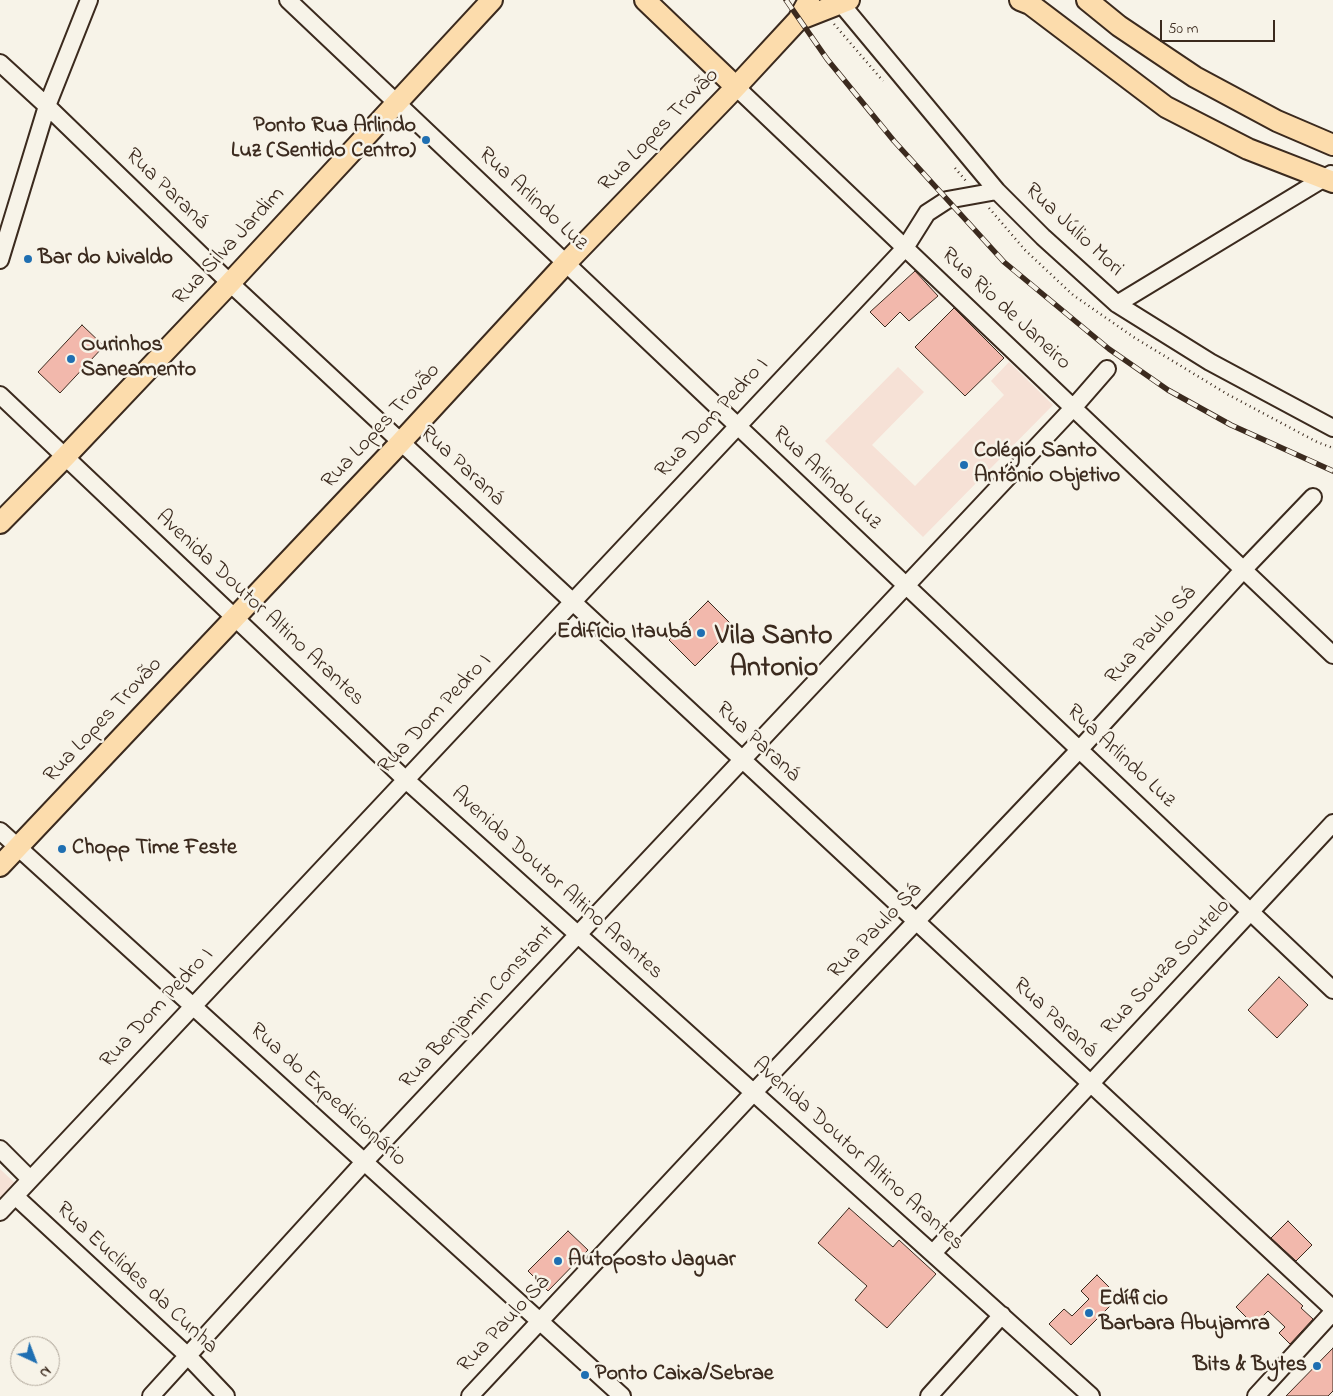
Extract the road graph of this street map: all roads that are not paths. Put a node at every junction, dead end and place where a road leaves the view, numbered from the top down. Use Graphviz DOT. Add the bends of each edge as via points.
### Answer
graph roads {
  1 [pos="288,0"];
  2 [pos="492,0"];
  3 [pos="645,0"];
  4 [pos="809,0"];
  5 [pos="1020,0"];
  6 [pos="1087,0"];
  7 [pos="842,1"];
  8 [pos="90,2"];
  9 [pos="798,20"];
  10 [pos="0,64"];
  11 [pos="736,87"];
  12 [pos="397,103"];
  13 [pos="47,106"];
  14 [pos="1333,145"];
  15 [pos="1330,178"];
  16 [pos="997,191"];
  17 [pos="904,248"];
  18 [pos="0,260"];
  19 [pos="566,263"];
  20 [pos="230,283"];
  21 [pos="1117,304"];
  22 [pos="1107,369"];
  23 [pos="0,395"];
  24 [pos="1073,408"];
  25 [pos="738,426"];
  26 [pos="1333,428"];
  27 [pos="401,442"];
  28 [pos="65,457"];
  29 [pos="1313,497"];
  30 [pos="0,522"];
  31 [pos="1244,569"];
  32 [pos="906,585"];
  33 [pos="572,602"];
  34 [pos="235,618"];
  35 [pos="1333,655"];
  36 [pos="1080,750"];
  37 [pos="742,760"];
  38 [pos="406,780"];
  39 [pos="1333,823"];
  40 [pos="0,831"];
  41 [pos="18,847"];
  42 [pos="0,866"];
  43 [pos="1251,912"];
  44 [pos="916,922"];
  45 [pos="578,934"];
  46 [pos="1333,990"];
  47 [pos="193,1005"];
  48 [pos="1090,1084"];
  49 [pos="754,1092"];
  50 [pos="0,1149"];
  51 [pos="365,1161"];
  52 [pos="30,1179"];
  53 [pos="15,1196"];
  54 [pos="0,1212"];
  55 [pos="933,1253"];
  56 [pos="1333,1310"];
  57 [pos="1002,1316"];
  58 [pos="540,1321"];
  59 [pos="188,1356"];
  60 [pos="151,1396"];
  61 [pos="226,1396"];
  62 [pos="470,1396"];
  63 [pos="622,1396"];
  64 [pos="929,1396"];
  65 [pos="1092,1396"];
  66 [pos="1256,1396"];
  1 -- 12 [label="street, Rua Arlindo Luz"];
  2 -- 12 [label="main road, Rua Silva Jardim"];
  3 -- 11 [label="main road, Rua Rio de Janeiro"];
  4 -- 9 [label="main road"];
  5 -- 15 [label="main road" via="1030,4 1166,107 1248,149"];
  6 -- 14 [label="main road" via="1195,78 1277,121"];
  7 -- 9 [label="main road"];
  7 -- 16 [label="street, Rua Júlio Mori"];
  8 -- 13 [label="street"];
  9 -- 11 [label="main road, Rua Lopes Trovão"];
  10 -- 13 [label="street, Rua Paraná"];
  11 -- 17 [label="street, Rua Rio de Janeiro"];
  11 -- 19 [label="main road, Rua Lopes Trovão"];
  12 -- 19 [label="street, Rua Arlindo Luz"];
  12 -- 20 [label="main road, Rua Silva Jardim"];
  13 -- 18 [label="street"];
  13 -- 20 [label="street, Rua Paraná"];
  15 -- 21 [label="street"];
  16 -- 17 [label="street, Rua Dom Pedro I" via="947,200 927,213"];
  16 -- 21 [label="street, Rua Júlio Mori"];
  17 -- 24 [label="street, Rua Rio de Janeiro"];
  17 -- 25 [label="street, Rua Dom Pedro I"];
  19 -- 25 [label="street, Rua Arlindo Luz"];
  19 -- 27 [label="main road, Rua Lopes Trovão"];
  20 -- 27 [label="street, Rua Paraná"];
  20 -- 28 [label="main road, Rua Silva Jardim"];
  21 -- 26 [label="street, Rua Júlio Mori" via="1210,362"];
  22 -- 24 [label="street, Rua Benjamin Constant"];
  23 -- 28 [label="street, Avenida Doutor Altino Arantes"];
  24 -- 31 [label="street, Rua Rio de Janeiro"];
  24 -- 32 [label="street, Rua Benjamin Constant"];
  25 -- 32 [label="street, Rua Arlindo Luz"];
  25 -- 33 [label="street, Rua Dom Pedro I"];
  27 -- 33 [label="street, Rua Paraná"];
  27 -- 34 [label="main road, Rua Lopes Trovão"];
  28 -- 30 [label="main road, Rua Silva Jardim"];
  28 -- 34 [label="street, Avenida Doutor Altino Arantes"];
  29 -- 31 [label="street, Rua Paulo Sá"];
  31 -- 35 [label="street, Rua Rio de Janeiro"];
  31 -- 36 [label="street, Rua Paulo Sá"];
  32 -- 36 [label="street, Rua Arlindo Luz"];
  32 -- 37 [label="street, Rua Benjamin Constant"];
  33 -- 37 [label="street, Rua Paraná"];
  33 -- 38 [label="street, Rua Dom Pedro I"];
  34 -- 38 [label="street, Avenida Doutor Altino Arantes"];
  34 -- 41 [label="main road, Rua Lopes Trovão"];
  36 -- 43 [label="street, Rua Arlindo Luz"];
  36 -- 44 [label="street, Rua Paulo Sá"];
  37 -- 44 [label="street, Rua Paraná"];
  37 -- 45 [label="street, Rua Benjamin Constant"];
  38 -- 45 [label="street, Avenida Doutor Altino Arantes"];
  38 -- 47 [label="street, Rua Dom Pedro I"];
  39 -- 43 [label="street, Rua Souza Soutelo"];
  40 -- 41 [label="street, Rua do Expedicionário"];
  41 -- 42 [label="main road, Rua Lopes Trovão"];
  41 -- 47 [label="street, Rua do Expedicionário"];
  43 -- 46 [label="street, Rua Arlindo Luz"];
  43 -- 48 [label="street, Rua Souza Soutelo"];
  44 -- 48 [label="street, Rua Paraná"];
  44 -- 49 [label="street, Rua Paulo Sá"];
  45 -- 49 [label="street, Avenida Doutor Altino Arantes"];
  45 -- 51 [label="street, Rua Benjamin Constant"];
  47 -- 51 [label="street, Rua do Expedicionário"];
  47 -- 52 [label="street, Rua Dom Pedro I"];
  48 -- 55 [label="street, Rua Souza Soutelo"];
  48 -- 56 [label="street, Rua Paraná"];
  49 -- 55 [label="street, Avenida Doutor Altino Arantes"];
  49 -- 58 [label="street, Rua Paulo Sá"];
  50 -- 52 [label="street"];
  51 -- 58 [label="street, Rua do Expedicionário"];
  51 -- 59 [label="street, Rua Benjamin Constant"];
  52 -- 53 [label="street, Rua Dom Pedro I"];
  53 -- 54 [label="street, Rua Dom Pedro I"];
  53 -- 59 [label="street, Rua Euclides da Cunha"];
  55 -- 57 [label="street, Avenida Doutor Altino Arantes"];
  56 -- 66 [label="street"];
  57 -- 64 [label="street"];
  57 -- 65 [label="street, Avenida Doutor Altino Arantes"];
  58 -- 62 [label="street, Rua Paulo Sá"];
  58 -- 63 [label="street, Rua do Expedicionário"];
  59 -- 60 [label="street, Rua Benjamin Constant"];
  59 -- 61 [label="street, Rua Euclides da Cunha"];
}
